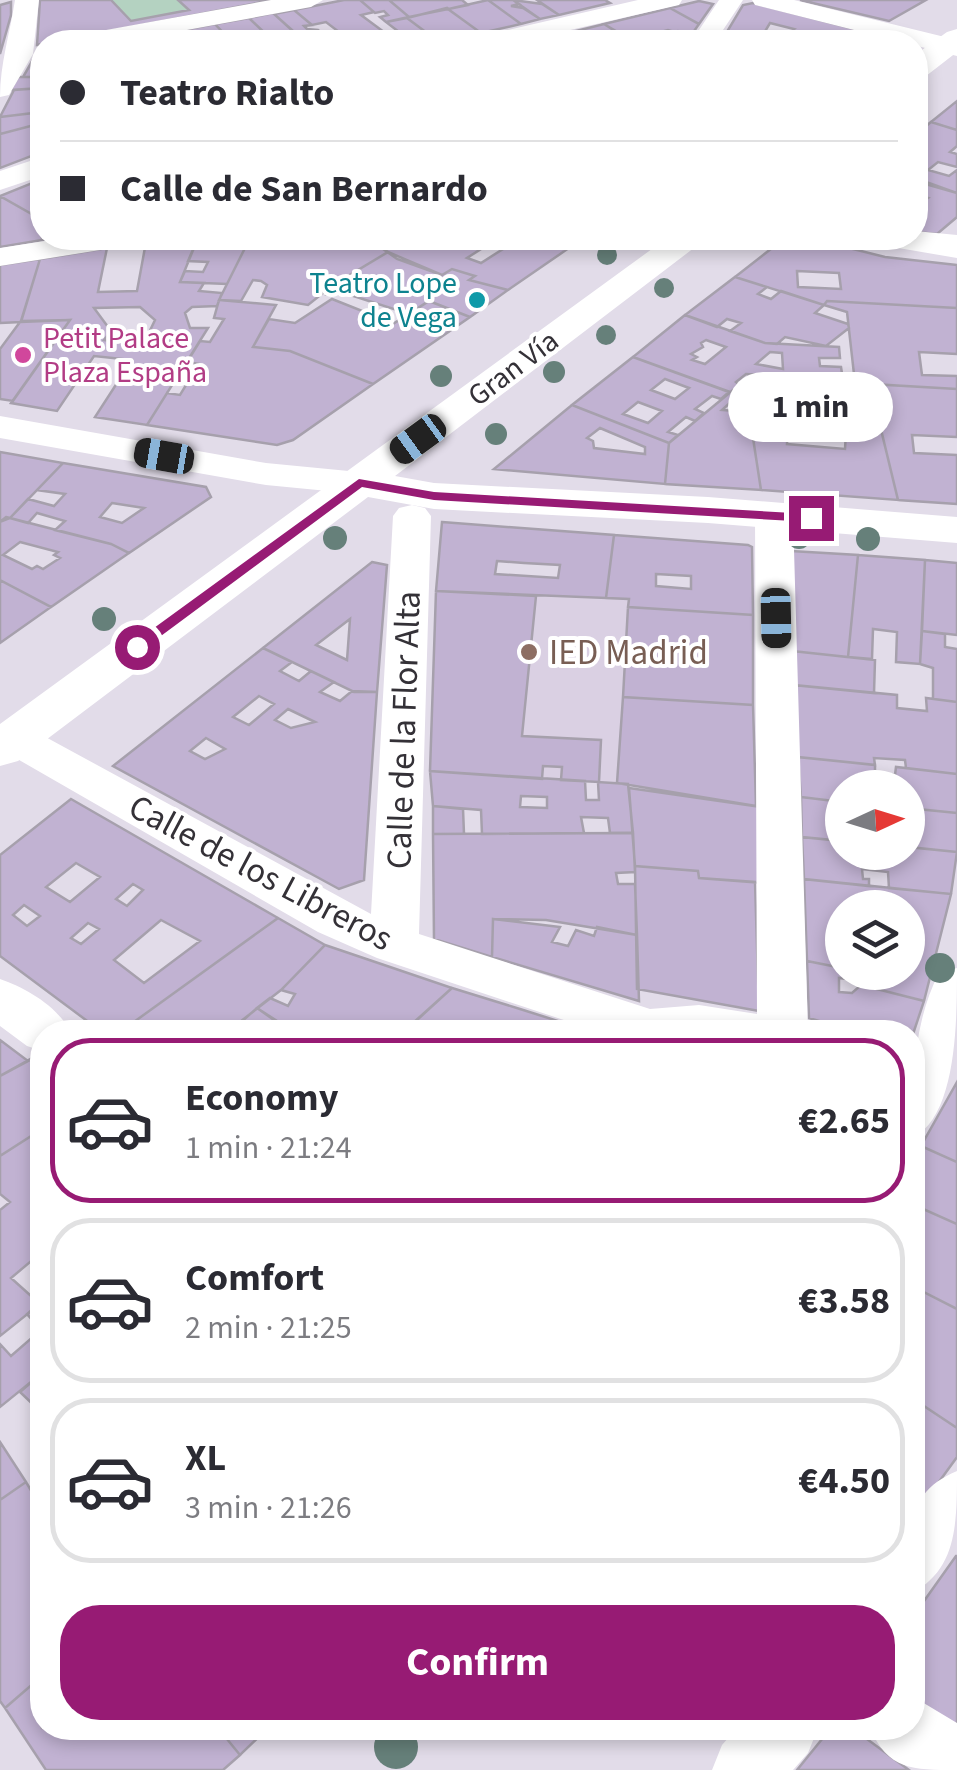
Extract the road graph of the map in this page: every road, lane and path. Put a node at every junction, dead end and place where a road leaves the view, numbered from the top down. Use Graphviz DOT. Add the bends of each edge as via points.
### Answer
graph roads {
  1 [pos="27,0"];
  2 [pos="311,0"];
  3 [pos="670,0"];
  4 [pos="732,0"];
  5 [pos="764,0"];
  6 [pos="149,30"];
  7 [pos="539,30"];
  8 [pos="711,30"];
  9 [pos="894,30"];
  10 [pos="928,38"];
  11 [pos="954,44"];
  12 [pos="21,55"];
  13 [pos="928,61"];
  14 [pos="0,89"];
  15 [pos="30,171"];
  16 [pos="0,182"];
  17 [pos="928,241"];
  18 [pos="957,244"];
  19 [pos="928,248"];
  20 [pos="44,250"];
  21 [pos="673,250"];
  22 [pos="957,253"];
  23 [pos="0,257"];
  24 [pos="0,427"];
  25 [pos="359,483"];
  26 [pos="774,515"];
  27 [pos="412,516"];
  28 [pos="957,530"];
  29 [pos="7,744"];
  30 [pos="394,945"];
  31 [pos="957,988"];
  32 [pos="0,999"];
  33 [pos="623,1020"];
  34 [pos="782,1020"];
  35 [pos="30,1021"];
  36 [pos="925,1075"];
  37 [pos="957,1502"];
  38 [pos="925,1545"];
  39 [pos="773,1740"];
  40 [pos="921,1740"];
  41 [pos="957,1766"];
  42 [pos="747,1770"];
  1 -- 12 [label="street"];
  2 -- 6 [label="street"];
  3 -- 7 [label="street"];
  4 -- 8 [label="street"];
  5 -- 9 [label="street"];
  10 -- 11 [label="street"];
  11 -- 13 [label="street"];
  12 -- 14 [label="street"];
  15 -- 16 [label="street"];
  17 -- 18 [label="street"];
  19 -- 22 [label="lane"];
  20 -- 23 [label="street"];
  21 -- 25 [label="street, Gran Vía"];
  24 -- 25 [label="street" via="266,474"];
  25 -- 26 [label="street" via="434,496"];
  25 -- 29 [label="street, Gran Vía"];
  26 -- 28 [label="street"];
  26 -- 34 [label="street"];
  27 -- 30 [label="street, Calle de la Flor Alta"];
  29 -- 30 [label="street, Calle de los Libreros"];
  30 -- 33 [label="street, Calle de los Libreros"];
  31 -- 36 [label="street"];
  32 -- 35 [label="street"];
  37 -- 38 [label="street"];
  39 -- 42 [label="street"];
  40 -- 41 [label="street"];
}
